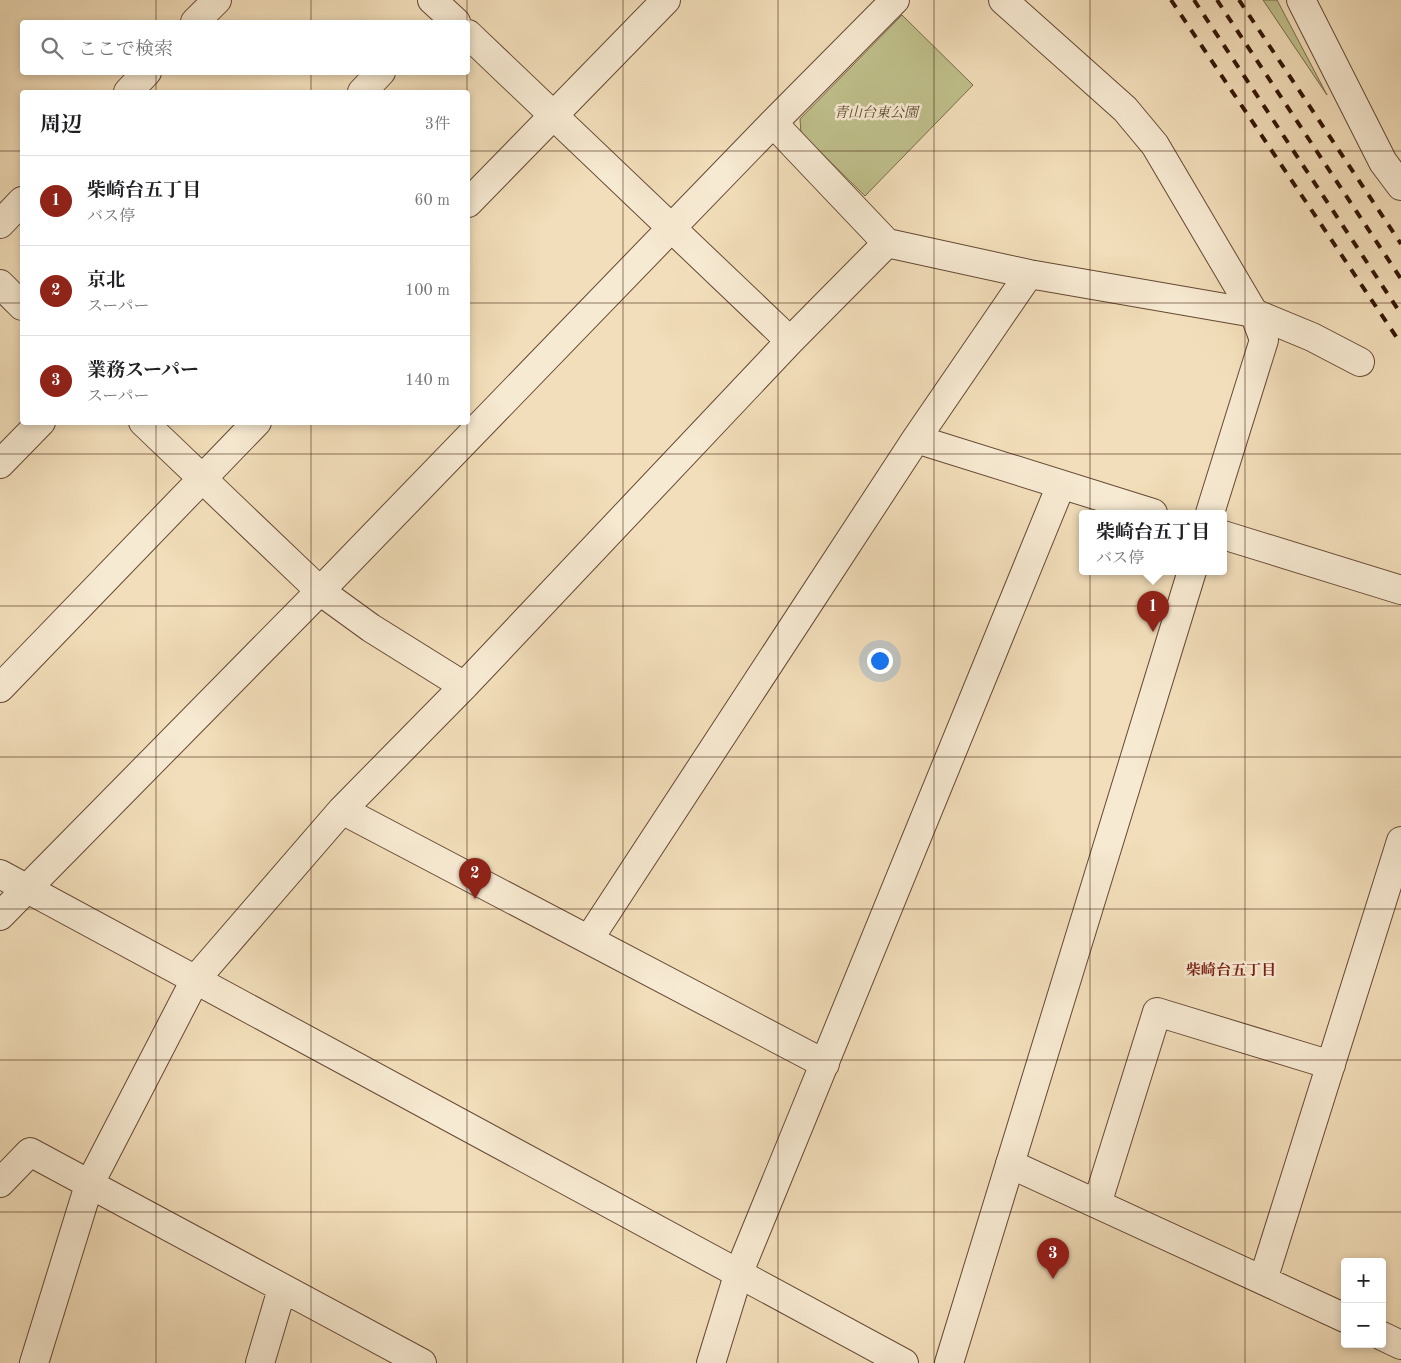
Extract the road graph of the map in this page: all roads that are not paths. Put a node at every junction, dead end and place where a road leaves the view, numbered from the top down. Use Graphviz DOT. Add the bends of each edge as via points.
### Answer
graph roads {
  1 [pos="217,0"];
  2 [pos="666,0"];
  3 [pos="895,0"];
  4 [pos="1003,0"];
  5 [pos="1301,0"];
  6 [pos="197,20"];
  7 [pos="470,36"];
  8 [pos="144,75"];
  9 [pos="378,75"];
  10 [pos="130,90"];
  11 [pos="364,90"];
  12 [pos="552,115"];
  13 [pos="773,123"];
  14 [pos="1401,186"];
  15 [pos="470,201"];
  16 [pos="20,203"];
  17 [pos="0,224"];
  18 [pos="672,228"];
  19 [pos="887,243"];
  20 [pos="1028,274"];
  21 [pos="0,284"];
  22 [pos="20,304"];
  23 [pos="1254,313"];
  24 [pos="790,341"];
  25 [pos="1360,362"];
  26 [pos="38,425"];
  27 [pos="146,425"];
  28 [pos="254,425"];
  29 [pos="916,438"];
  30 [pos="0,464"];
  31 [pos="202,480"];
  32 [pos="1061,484"];
  33 [pos="1143,510"];
  34 [pos="1211,510"];
  35 [pos="1227,536"];
  36 [pos="1191,575"];
  37 [pos="1401,590"];
  38 [pos="320,591"];
  39 [pos="464,686"];
  40 [pos="0,688"];
  41 [pos="342,810"];
  42 [pos="1401,841"];
  43 [pos="0,874"];
  44 [pos="28,889"];
  45 [pos="0,916"];
  46 [pos="589,940"];
  47 [pos="195,980"];
  48 [pos="825,1064"];
  49 [pos="1330,1065"];
  50 [pos="1010,1164"];
  51 [pos="0,1183"];
  52 [pos="89,1185"];
  53 [pos="1096,1204"];
  54 [pos="739,1272"];
  55 [pos="1263,1280"];
  56 [pos="282,1289"];
  57 [pos="1341,1316"];
  58 [pos="1386,1338"];
  59 [pos="1401,1345"];
  60 [pos="34,1363"];
  61 [pos="260,1363"];
  62 [pos="422,1363"];
  63 [pos="711,1363"];
  64 [pos="904,1363"];
  65 [pos="949,1363"];
  1 -- 6 [label="street"];
  2 -- 12 [label="street"];
  3 -- 13 [label="street"];
  4 -- 23 [label="street" via="1125,109 1143,130"];
  5 -- 14 [label="street" via="1383,162"];
  7 -- 12 [label="street"];
  8 -- 10 [label="street"];
  9 -- 11 [label="street"];
  12 -- 15 [label="street"];
  12 -- 18 [label="street"];
  13 -- 18 [label="street"];
  13 -- 19 [label="street"];
  16 -- 17 [label="street"];
  18 -- 24 [label="street"];
  18 -- 38 [label="street"];
  19 -- 20 [label="street"];
  19 -- 24 [label="street"];
  20 -- 23 [label="street"];
  20 -- 29 [label="street"];
  21 -- 22 [label="street"];
  23 -- 25 [label="street" via="1312,337"];
  23 -- 34 [label="street" via="1264,340"];
  24 -- 39 [label="street"];
  26 -- 30 [label="street"];
  27 -- 31 [label="street"];
  28 -- 31 [label="street"];
  29 -- 32 [label="street"];
  29 -- 46 [label="street"];
  31 -- 38 [label="street"];
  31 -- 40 [label="street"];
  32 -- 33 [label="street"];
  32 -- 48 [label="street"];
  35 -- 37 [label="street"];
  36 -- 50 [label="street"];
  38 -- 39 [label="street" via="371,628"];
  38 -- 44 [label="street"];
  39 -- 41 [label="street"];
  41 -- 46 [label="street"];
  41 -- 47 [label="street"];
  42 -- 49 [label="street"];
  43 -- 44 [label="street"];
  44 -- 45 [label="street"];
  44 -- 47 [label="street"];
  46 -- 48 [label="street"];
  47 -- 52 [label="street"];
  47 -- 54 [label="street"];
  48 -- 54 [label="street"];
  49 -- 53 [label="street" via="1157,1012"];
  49 -- 55 [label="street"];
  50 -- 53 [label="street"];
  50 -- 65 [label="street"];
  51 -- 52 [label="street" via="30,1152"];
  52 -- 56 [label="street"];
  52 -- 60 [label="street"];
  53 -- 55 [label="street"];
  54 -- 63 [label="street"];
  54 -- 64 [label="street"];
  55 -- 57 [label="street"];
  56 -- 61 [label="street"];
  56 -- 62 [label="street"];
  58 -- 59 [label="street"];
}
